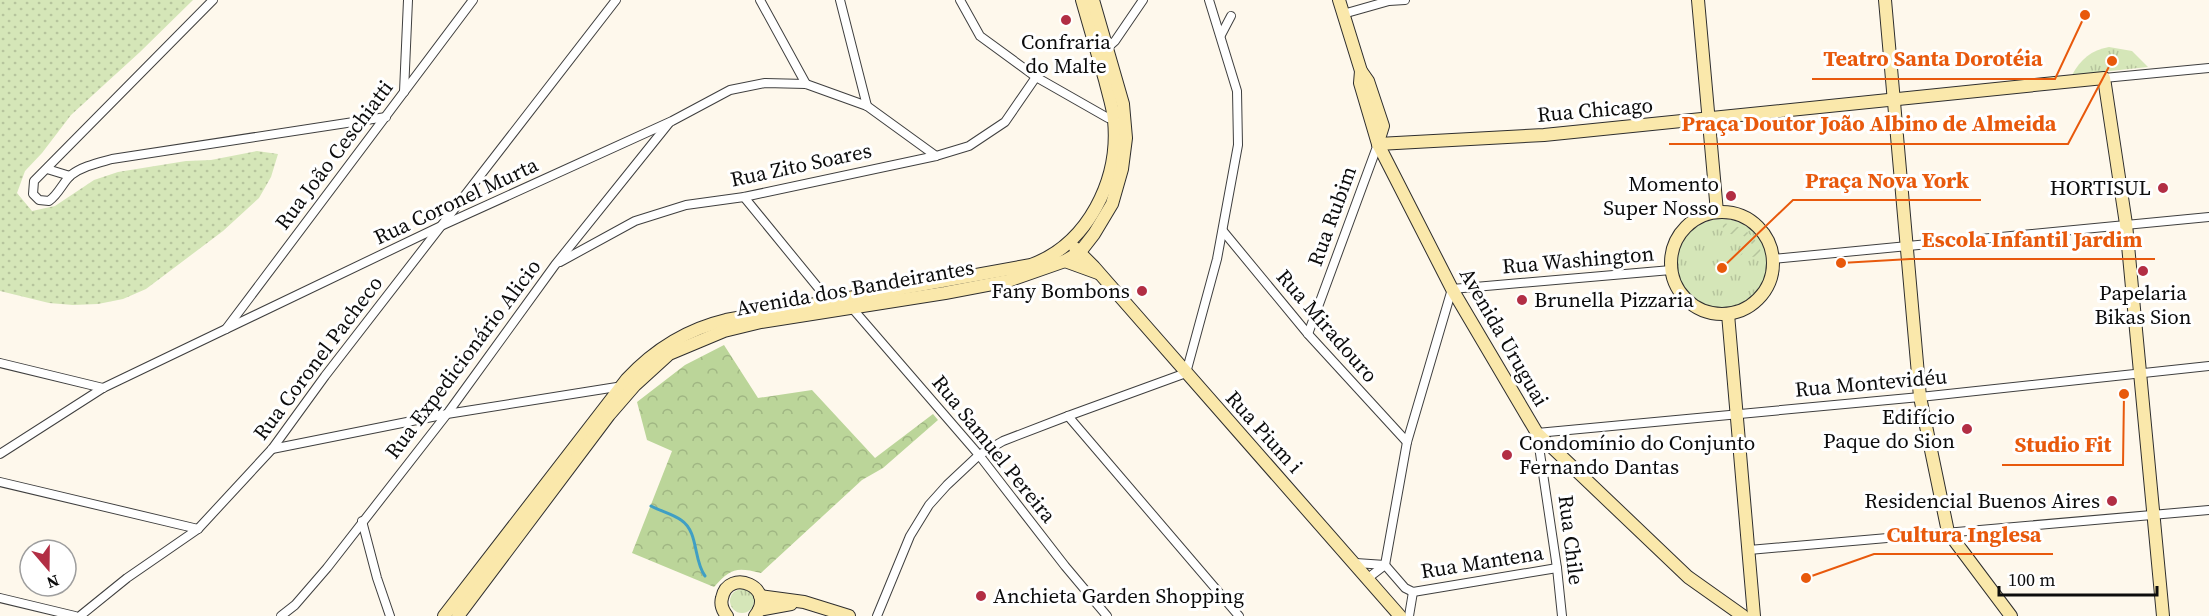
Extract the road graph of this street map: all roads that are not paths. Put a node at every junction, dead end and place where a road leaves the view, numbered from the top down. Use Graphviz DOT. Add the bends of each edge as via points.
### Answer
graph roads {
  1 [pos="213,0"];
  2 [pos="408,0"];
  3 [pos="473,0"];
  4 [pos="616,0"];
  5 [pos="760,0"];
  6 [pos="840,0"];
  7 [pos="960,0"];
  8 [pos="1082,0"];
  9 [pos="1093,0"];
  10 [pos="1143,0"];
  11 [pos="1209,0"];
  12 [pos="1339,0"];
  13 [pos="1405,0"];
  14 [pos="1698,0"];
  15 [pos="1885,0"];
  16 [pos="1343,14"];
  17 [pos="1231,16"];
  18 [pos="1090,29"];
  19 [pos="1221,35"];
  20 [pos="1106,49"];
  21 [pos="2209,68"];
  22 [pos="1036,77"];
  23 [pos="2104,78"];
  24 [pos="806,84"];
  25 [pos="404,93"];
  26 [pos="1892,99"];
  27 [pos="867,106"];
  28 [pos="386,117"];
  29 [pos="1710,118"];
  30 [pos="1120,120"];
  31 [pos="672,121"];
  32 [pos="1378,144"];
  33 [pos="936,156"];
  34 [pos="47,169"];
  35 [pos="70,176"];
  36 [pos="744,197"];
  37 [pos="1717,212"];
  38 [pos="2209,217"];
  39 [pos="2126,224"];
  40 [pos="441,226"];
  41 [pos="1223,231"];
  42 [pos="1070,242"];
  43 [pos="1906,247"];
  44 [pos="1080,252"];
  45 [pos="1773,259"];
  46 [pos="1065,261"];
  47 [pos="555,265"];
  48 [pos="1671,270"];
  49 [pos="1099,274"];
  50 [pos="1452,289"];
  51 [pos="829,301"];
  52 [pos="852,308"];
  53 [pos="1728,314"];
  54 [pos="224,332"];
  55 [pos="1308,334"];
  56 [pos="0,363"];
  57 [pos="2209,366"];
  58 [pos="1186,373"];
  59 [pos="2140,374"];
  60 [pos="635,385"];
  61 [pos="620,386"];
  62 [pos="103,388"];
  63 [pos="1920,397"];
  64 [pos="447,414"];
  65 [pos="1735,414"];
  66 [pos="1068,416"];
  67 [pos="1537,433"];
  68 [pos="1407,442"];
  69 [pos="272,449"];
  70 [pos="0,454"];
  71 [pos="979,454"];
  72 [pos="0,482"];
  73 [pos="2209,510"];
  74 [pos="2153,515"];
  75 [pos="362,521"];
  76 [pos="198,529"];
  77 [pos="1948,532"];
  78 [pos="1749,550"];
  79 [pos="1356,563"];
  80 [pos="1385,565"];
  81 [pos="1557,568"];
  82 [pos="1368,578"];
  83 [pos="1413,592"];
  84 [pos="760,596"];
  85 [pos="0,598"];
  86 [pos="804,602"];
  87 [pos="757,613"];
  88 [pos="77,616"];
  89 [pos="281,616"];
  90 [pos="390,616"];
  91 [pos="444,616"];
  92 [pos="458,616"];
  93 [pos="727,616"];
  94 [pos="849,616"];
  95 [pos="877,616"];
  96 [pos="1107,616"];
  97 [pos="1239,616"];
  98 [pos="1400,616"];
  99 [pos="1409,616"];
  100 [pos="1562,616"];
  101 [pos="1743,616"];
  102 [pos="1754,616"];
  103 [pos="2011,616"];
  104 [pos="2163,616"];
  1 -- 34 [label="street"];
  2 -- 25 [label="street"];
  3 -- 25 [label="street, Rua João Ceschiatti"];
  4 -- 40 [label="street, Rua Coronel Pacheco"];
  5 -- 24 [label="street"];
  6 -- 27 [label="street"];
  7 -- 22 [label="street" via="980,36"];
  8 -- 18 [label="street, Avenida dos Bandeirantes"];
  9 -- 20 [label="street, Avenida dos Bandeirantes"];
  10 -- 20 [label="street"];
  11 -- 19 [label="street"];
  12 -- 16 [label="street, Avenida Uruguai"];
  13 -- 16 [label="street"];
  14 -- 29 [label="street"];
  15 -- 26 [label="street"];
  16 -- 32 [label="street, Avenida Uruguai" via="1383,126"];
  17 -- 19 [label="street"];
  18 -- 20 [label="street"];
  18 -- 30 [label="street, Avenida dos Bandeirantes"];
  19 -- 41 [label="street" via="1238,91 1238,145"];
  20 -- 30 [label="street, Avenida dos Bandeirantes" via="1123,104"];
  21 -- 23 [label="street, Rua Chicago"];
  22 -- 30 [label="street"];
  22 -- 33 [label="street, Rua Zito Soares" via="1005,122 969,146"];
  23 -- 26 [label="street, Rua Chicago"];
  23 -- 39 [label="street"];
  24 -- 27 [label="street, Rua Coronel Murta"];
  24 -- 31 [label="street, Rua Coronel Murta" via="765,83 730,90"];
  25 -- 28 [label="street, Rua João Ceschiatti"];
  26 -- 29 [label="street, Rua Chicago"];
  26 -- 43 [label="street"];
  27 -- 33 [label="street, Rua Coronel Murta"];
  28 -- 35 [label="street" via="112,159 88,165"];
  28 -- 54 [label="street, Rua João Ceschiatti"];
  29 -- 32 [label="street, Rua Chicago" via="1544,135"];
  29 -- 37 [label="street"];
  30 -- 42 [label="street, Avenida dos Bandeirantes" via="1104,191"];
  30 -- 44 [label="street, Avenida dos Bandeirantes" via="1126,138 1112,204"];
  31 -- 40 [label="street, Rua Coronel Murta"];
  31 -- 47 [label="street, Rua Expedicionário Alicio"];
  32 -- 50 [label="street, Avenida Uruguai"];
  32 -- 55 [label="street, Rua Rubim"];
  33 -- 36 [label="street, Rua Zito Soares"];
  34 -- 35 [label="street"];
  34 -- 35 [label="street" via="34,181 33,194 39,200 49,201 56,196"];
  36 -- 47 [label="street, Rua Zito Soares" via="686,205 635,221"];
  36 -- 51 [label="street"];
  37 -- 45 [label="street" via="1742,216 1755,223 1764,233"];
  37 -- 48 [label="street" via="1704,215 1682,231 1672,254"];
  38 -- 39 [label="street"];
  39 -- 43 [label="street"];
  39 -- 59 [label="street"];
  40 -- 54 [label="street, Rua Coronel Murta"];
  40 -- 69 [label="street, Rua Coronel Pacheco"];
  41 -- 55 [label="street, Rua Miradouro"];
  41 -- 58 [label="street"];
  42 -- 44 [label="street, Rua Pium i"];
  42 -- 51 [label="street, Avenida dos Bandeirantes" via="1031,265"];
  43 -- 45 [label="street"];
  43 -- 63 [label="street"];
  44 -- 46 [label="street, Avenida dos Bandeirantes"];
  44 -- 49 [label="street, Rua Pium i"];
  45 -- 53 [label="street" via="1766,290 1756,302"];
  46 -- 49 [label="street"];
  46 -- 52 [label="street, Avenida dos Bandeirantes" via="1008,281"];
  47 -- 64 [label="street, Rua Expedicionário Alicio"];
  48 -- 50 [label="street, Rua Washington"];
  48 -- 53 [label="street" via="1681,296 1691,304 1702,311"];
  49 -- 58 [label="street, Rua Pium i"];
  50 -- 67 [label="street, Avenida Uruguai"];
  50 -- 68 [label="street"];
  51 -- 61 [label="street, Avenida dos Bandeirantes" via="699,328 647,359"];
  52 -- 60 [label="street, Avenida dos Bandeirantes" via="724,331 669,354"];
  52 -- 71 [label="street, Rua Samuel Pereira"];
  53 -- 65 [label="street"];
  54 -- 62 [label="street, Rua Coronel Murta"];
  55 -- 68 [label="street, Rua Miradouro"];
  56 -- 62 [label="street"];
  57 -- 59 [label="street, Rua Montevidéu"];
  58 -- 66 [label="street"];
  58 -- 79 [label="street, Rua Pium i"];
  59 -- 63 [label="street, Rua Montevidéu"];
  59 -- 74 [label="street"];
  60 -- 61 [label="street"];
  60 -- 92 [label="street, Avenida dos Bandeirantes"];
  61 -- 64 [label="street"];
  61 -- 91 [label="street, Avenida dos Bandeirantes"];
  62 -- 70 [label="street, Rua Coronel Murta"];
  63 -- 65 [label="street, Rua Montevidéu"];
  63 -- 77 [label="street"];
  64 -- 69 [label="street"];
  64 -- 75 [label="street, Rua Expedicionário Alicio"];
  65 -- 67 [label="street, Rua Montevidéu"];
  65 -- 78 [label="street"];
  66 -- 71 [label="street"];
  66 -- 97 [label="street"];
  67 -- 81 [label="street, Rua Chile"];
  67 -- 101 [label="street, Avenida Uruguai" via="1688,577"];
  68 -- 80 [label="street"];
  69 -- 76 [label="street, Rua Coronel Pacheco"];
  71 -- 95 [label="street" via="929,505 910,536"];
  71 -- 96 [label="street, Rua Samuel Pereira"];
  72 -- 76 [label="street"];
  73 -- 74 [label="street"];
  74 -- 77 [label="street"];
  74 -- 104 [label="street"];
  75 -- 89 [label="street, Rua Expedicionário Alicio" via="327,568"];
  75 -- 90 [label="street"];
  76 -- 88 [label="street, Rua Coronel Pacheco"];
  77 -- 78 [label="street"];
  77 -- 103 [label="street"];
  78 -- 102 [label="street"];
  79 -- 80 [label="street"];
  79 -- 82 [label="street, Rua Pium i"];
  80 -- 82 [label="street"];
  80 -- 83 [label="street, Rua Mantena"];
  81 -- 83 [label="street, Rua Mantena"];
  81 -- 100 [label="street, Rua Chile"];
  82 -- 98 [label="street, Rua Pium i"];
  83 -- 99 [label="street, Rua Mantena"];
  84 -- 86 [label="street"];
  84 -- 87 [label="street"];
  84 -- 93 [label="street" via="748,583 730,585 721,601"];
  85 -- 88 [label="street"];
  86 -- 87 [label="street"];
  86 -- 94 [label="street"];
}
